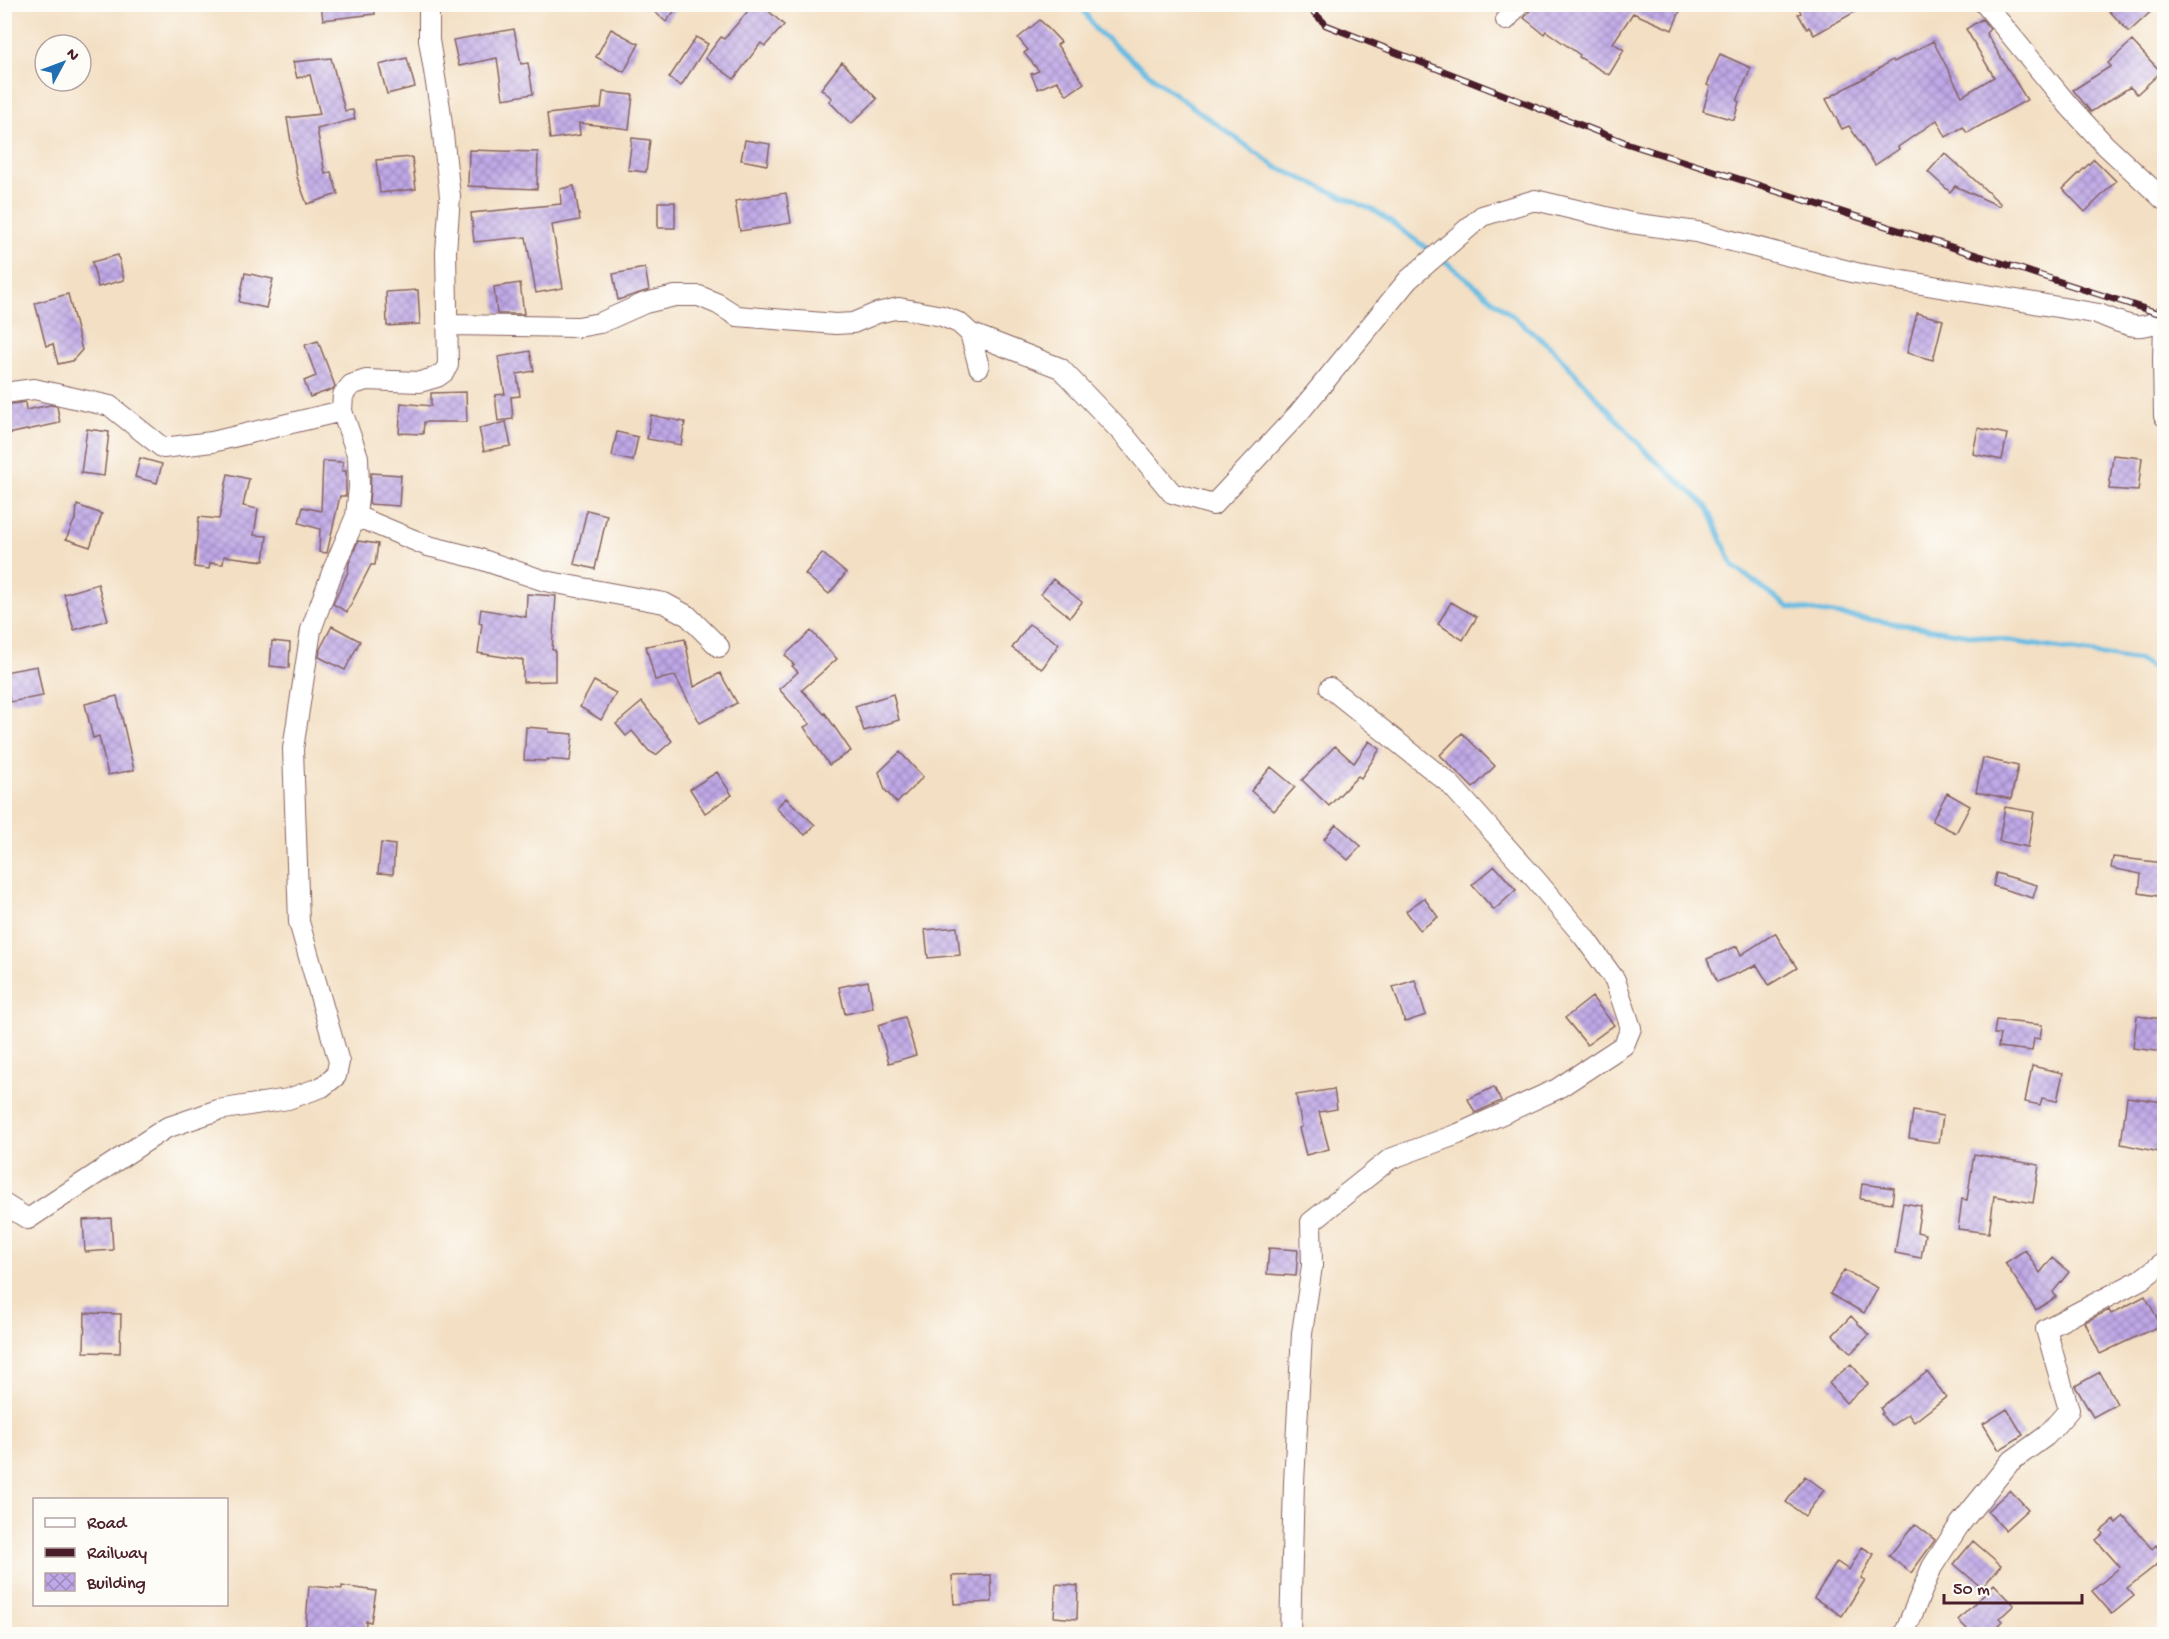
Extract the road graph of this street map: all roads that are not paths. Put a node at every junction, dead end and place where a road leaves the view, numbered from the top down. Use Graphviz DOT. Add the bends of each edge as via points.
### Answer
graph roads {
  1 [pos="429,4"];
  2 [pos="1519,4"];
  3 [pos="1984,4"];
  4 [pos="1506,20"];
  5 [pos="2164,200"];
  6 [pos="2164,315"];
  7 [pos="447,325"];
  8 [pos="2164,326"];
  9 [pos="970,333"];
  10 [pos="979,367"];
  11 [pos="4,393"];
  12 [pos="342,411"];
  13 [pos="2164,416"];
  14 [pos="356,516"];
  15 [pos="719,647"];
  16 [pos="1330,688"];
  17 [pos="4,1204"];
  18 [pos="2164,1262"];
  19 [pos="1290,1635"];
  20 [pos="1904,1635"];
  1 -- 7 [label="street" via="429,40 450,195"];
  2 -- 4 [label="street"];
  3 -- 5 [label="street" via="2068,106"];
  6 -- 9 [label="street" via="2157,323 2130,327 2098,314 1856,273 1697,232 1631,223 1535,200 1482,216 1408,280 1298,414 1213,505 1172,493 1060,368"];
  7 -- 9 [label="street" via="578,327 645,303 675,296 699,296 736,316 824,323 853,323 899,308 942,316 959,322"];
  7 -- 12 [label="street" via="448,365 444,372 420,382 366,380 351,385 343,395"];
  8 -- 13 [label="street"];
  9 -- 10 [label="street"];
  11 -- 12 [label="street" via="34,389 110,406 163,448 212,442"];
  12 -- 14 [label="street" via="358,457"];
  14 -- 15 [label="street" via="428,546 545,580 664,603 688,616"];
  14 -- 17 [label="street" via="311,630 293,749 299,922 339,1062 336,1076 322,1088 288,1099 218,1110 166,1128 28,1219"];
  16 -- 19 [label="street" via="1450,784 1508,848 1615,980 1631,1028 1624,1045 1557,1089 1458,1134 1390,1159 1311,1222 1312,1266 1302,1333 1294,1482"];
  18 -- 20 [label="street" via="2142,1279 2046,1329 2069,1410 2046,1436 2010,1462 1960,1524 1932,1567"];
}
